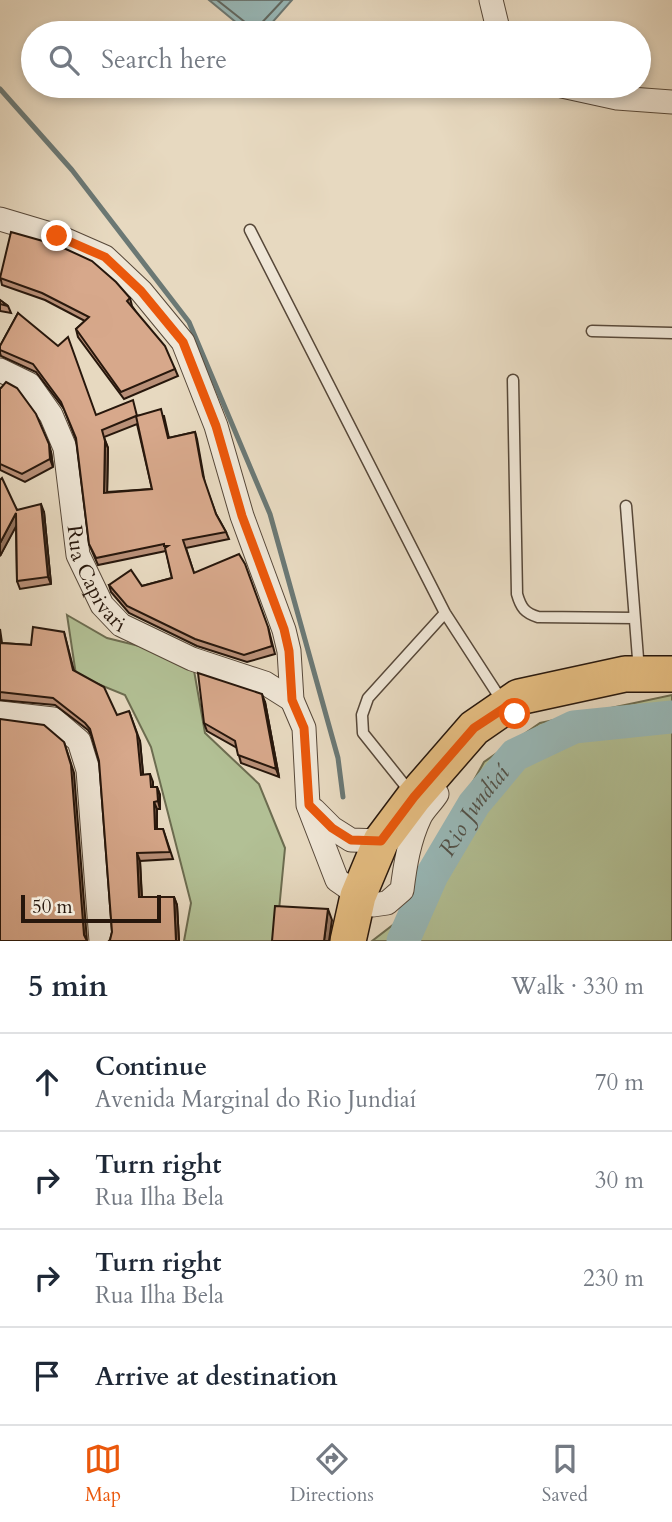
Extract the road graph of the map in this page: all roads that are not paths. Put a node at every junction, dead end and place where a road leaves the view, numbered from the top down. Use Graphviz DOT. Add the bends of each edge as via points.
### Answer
graph roads {
  1 [pos="491,0"];
  2 [pos="496,21"];
  3 [pos="629,98"];
  4 [pos="672,102"];
  5 [pos="0,219"];
  6 [pos="250,230"];
  7 [pos="592,331"];
  8 [pos="672,333"];
  9 [pos="0,370"];
  10 [pos="513,380"];
  11 [pos="626,506"];
  12 [pos="445,613"];
  13 [pos="634,618"];
  14 [pos="650,679"];
  15 [pos="672,688"];
  16 [pos="292,700"];
  17 [pos="0,713"];
  18 [pos="506,713"];
  19 [pos="309,805"];
  20 [pos="417,806"];
  21 [pos="366,840"];
  22 [pos="346,885"];
  23 [pos="101,941"];
  24 [pos="348,941"];
  1 -- 2 [label="street"];
  3 -- 4 [label="street"];
  5 -- 16 [label="street" via="105,257 141,291 183,342 284,629"];
  6 -- 12 [label="lane"];
  7 -- 8 [label="lane"];
  9 -- 16 [label="street, Rua Capivari" via="29,384 51,415 65,448 78,555 102,605 121,625 192,659 265,683"];
  10 -- 13 [label="lane" via="520,606 538,617"];
  11 -- 13 [label="lane"];
  12 -- 18 [label="lane"];
  12 -- 20 [label="lane" via="368,698 362,715 363,733"];
  13 -- 14 [label="lane"];
  14 -- 15 [label="street"];
  14 -- 18 [label="main road" via="625,674 520,697"];
  16 -- 19 [label="street" via="304,728"];
  17 -- 23 [label="street" via="53,719 79,741 88,769"];
  18 -- 20 [label="main road" via="474,728"];
  19 -- 21 [label="street" via="332,828"];
  19 -- 22 [label="street"];
  20 -- 21 [label="main road"];
  20 -- 22 [label="street" via="402,890 387,903 373,905"];
  21 -- 22 [label="main road"];
  22 -- 24 [label="main road"];
}
